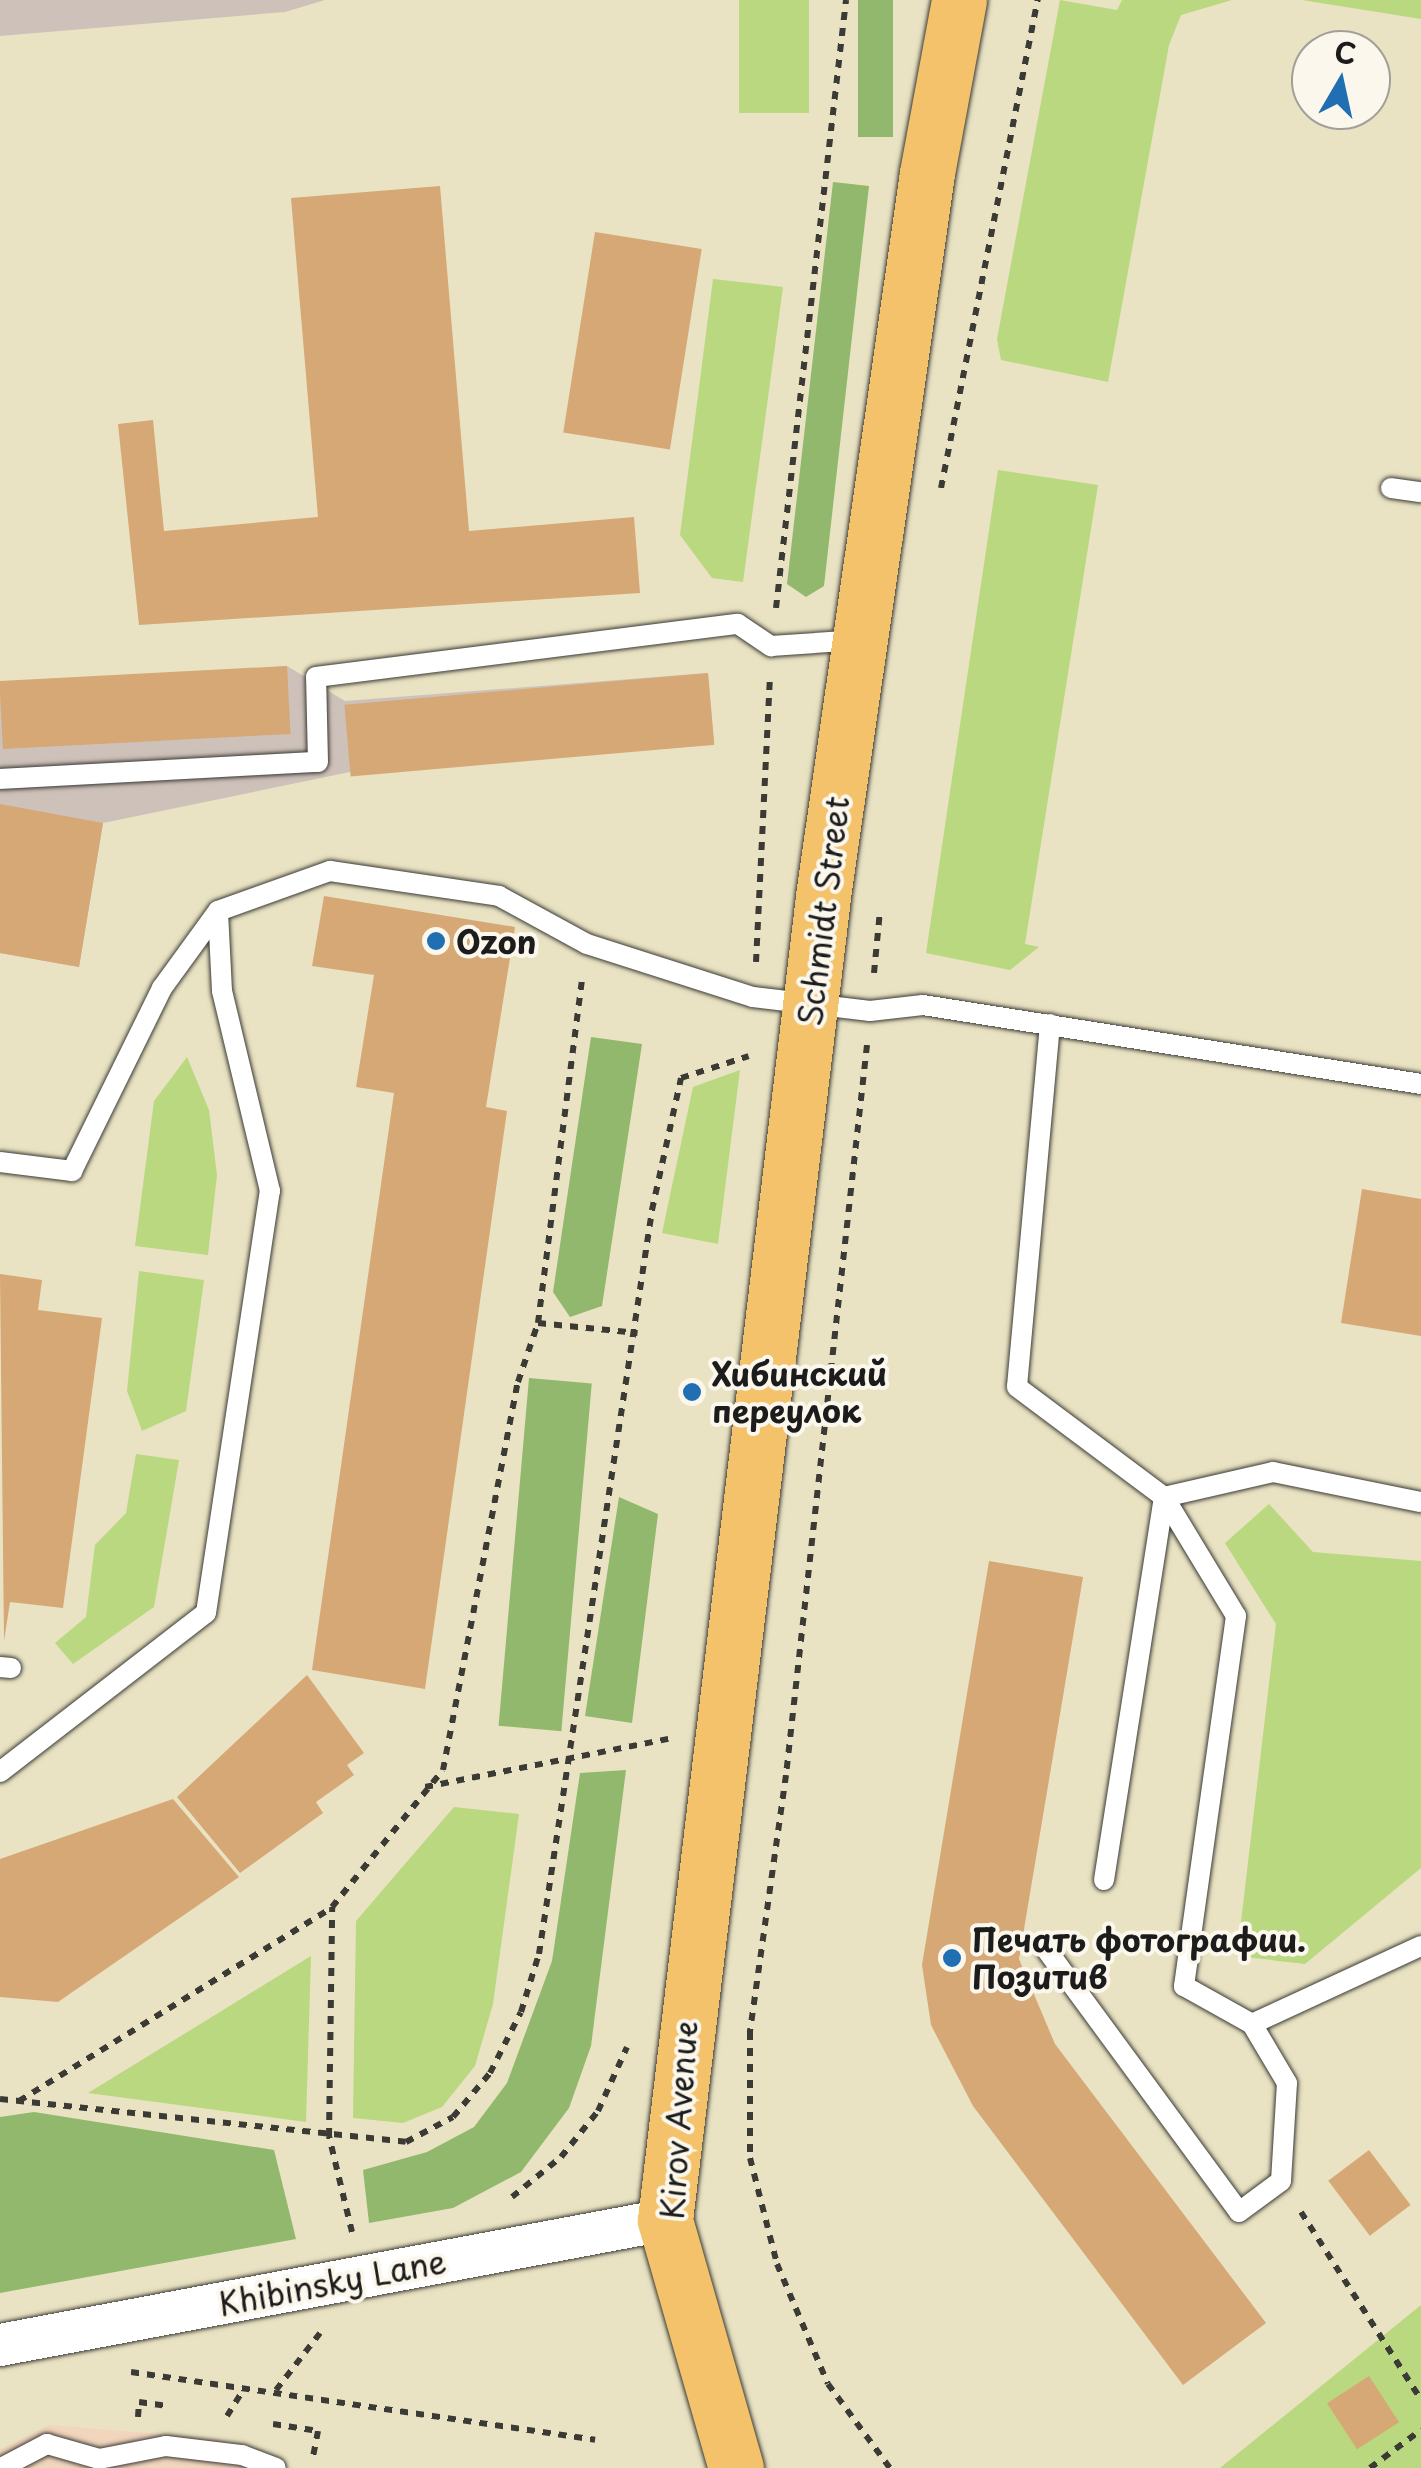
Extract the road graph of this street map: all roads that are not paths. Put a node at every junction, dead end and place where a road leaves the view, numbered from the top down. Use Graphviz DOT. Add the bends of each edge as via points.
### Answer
graph roads {
  1 [pos="959,0"];
  2 [pos="1390,488"];
  3 [pos="1421,492"];
  4 [pos="861,640"];
  5 [pos="0,779"];
  6 [pos="218,911"];
  7 [pos="813,1007"];
  8 [pos="1050,1024"];
  9 [pos="1421,1084"];
  10 [pos="0,1162"];
  11 [pos="1164,1497"];
  12 [pos="1421,1502"];
  13 [pos="0,1772"];
  14 [pos="711,1824"];
  15 [pos="1104,1880"];
  16 [pos="1421,1946"];
  17 [pos="1046,1949"];
  18 [pos="1252,2024"];
  19 [pos="665,2220"];
  20 [pos="0,2345"];
  21 [pos="1,2468"];
  22 [pos="276,2468"];
  23 [pos="736,2468"];
  1 -- 4 [label="main road, Schmidt Street" via="927,174"];
  2 -- 3 [label="lane"];
  4 -- 5 [label="lane" via="771,646 738,624 316,677 318,762"];
  4 -- 7 [label="main road, Schmidt Street"];
  6 -- 7 [label="lane" via="330,871 498,896 587,944 753,997"];
  6 -- 10 [label="lane" via="162,988 72,1171"];
  6 -- 13 [label="lane" via="222,991 270,1191 206,1614"];
  7 -- 8 [label="lane" via="870,1012 924,1005"];
  7 -- 14 [label="main road, Schmidt Street"];
  8 -- 9 [label="lane"];
  8 -- 11 [label="lane" via="1016,1387"];
  11 -- 12 [label="lane" via="1272,1472"];
  11 -- 15 [label="lane"];
  11 -- 18 [label="lane" via="1236,1616 1184,1986"];
  14 -- 19 [label="main road, Kirov Avenue"];
  16 -- 18 [label="lane"];
  17 -- 18 [label="lane" via="1239,2212 1282,2181 1287,2083"];
  19 -- 20 [label="street, Khibinsky Lane"];
  19 -- 23 [label="main road, Kirov Avenue"];
  21 -- 22 [label="lane" via="47,2444 99,2458 166,2446 242,2456"];
}
